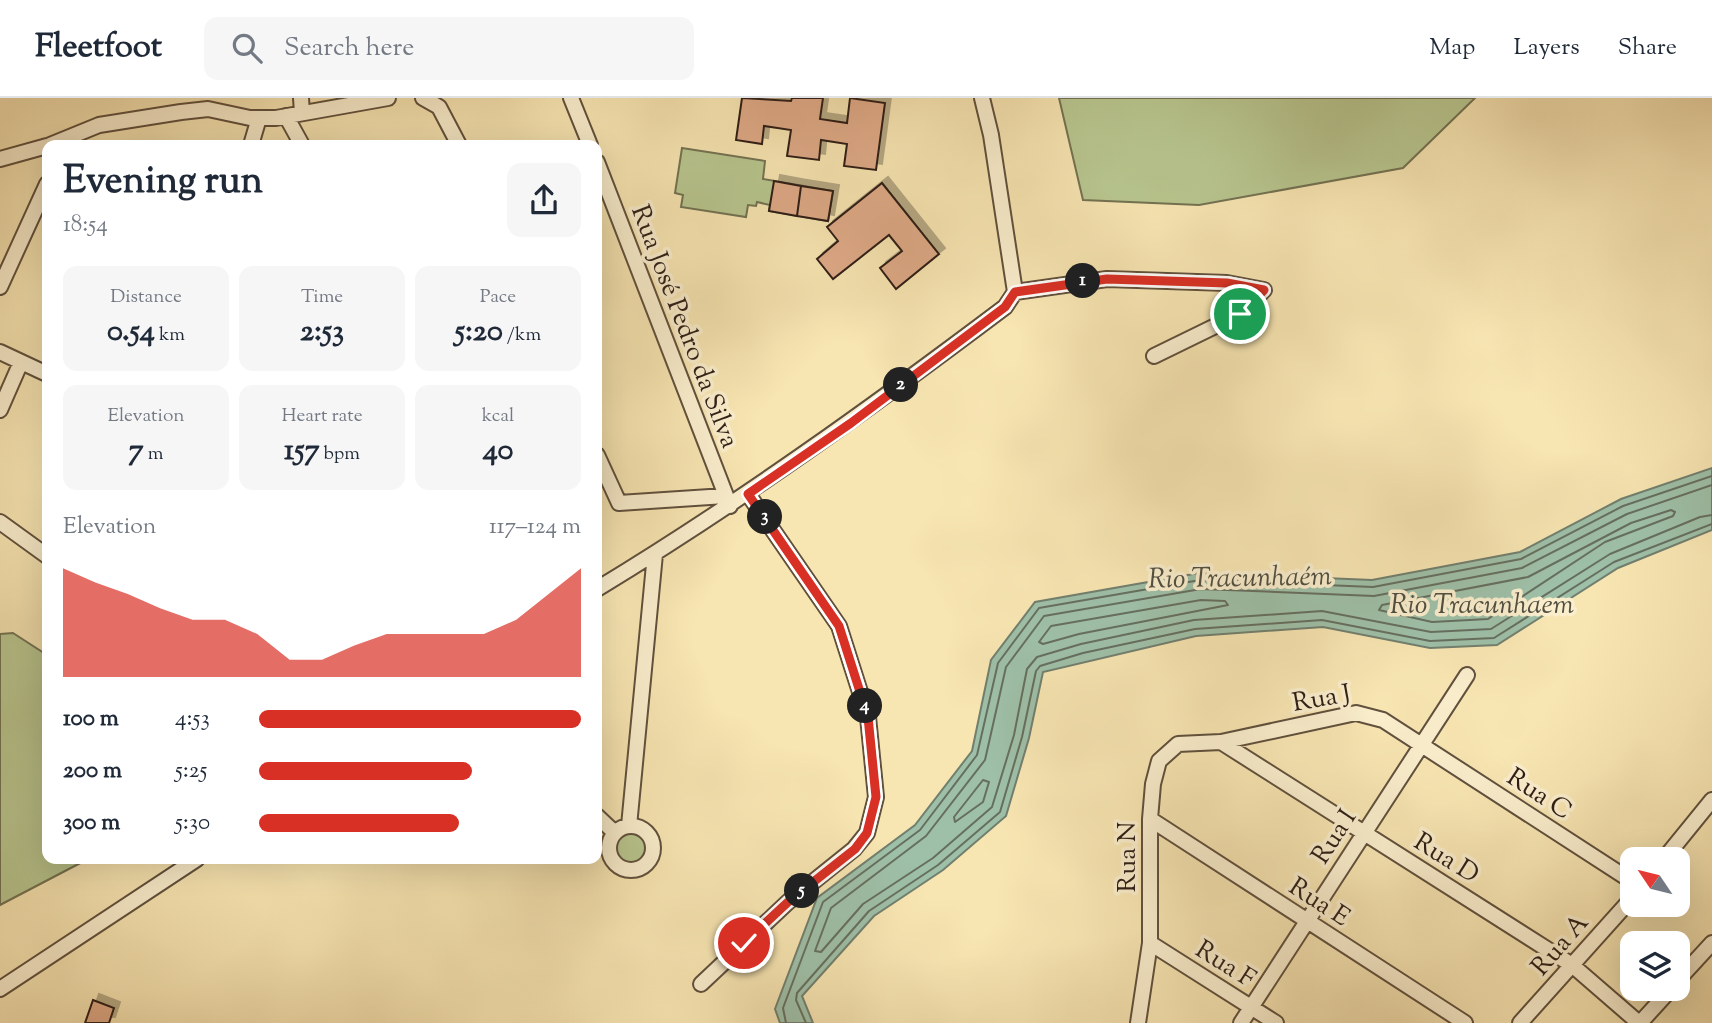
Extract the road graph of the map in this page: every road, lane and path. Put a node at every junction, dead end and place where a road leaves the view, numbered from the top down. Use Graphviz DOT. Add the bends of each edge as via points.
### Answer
graph roads {
  1 [pos="388,98"];
  2 [pos="571,98"];
  3 [pos="982,98"];
  4 [pos="426,99"];
  5 [pos="301,106"];
  6 [pos="281,117"];
  7 [pos="259,118"];
  8 [pos="70,140"];
  9 [pos="252,140"];
  10 [pos="298,140"];
  11 [pos="456,140"];
  12 [pos="588,140"];
  13 [pos="42,148"];
  14 [pos="0,159"];
  15 [pos="602,175"];
  16 [pos="42,195"];
  17 [pos="0,288"];
  18 [pos="1015,292"];
  19 [pos="0,352"];
  20 [pos="1154,356"];
  21 [pos="21,362"];
  22 [pos="42,372"];
  23 [pos="0,410"];
  24 [pos="602,466"];
  25 [pos="748,494"];
  26 [pos="728,501"];
  27 [pos="0,523"];
  28 [pos="42,552"];
  29 [pos="656,554"];
  30 [pos="602,586"];
  31 [pos="1467,675"];
  32 [pos="1221,742"];
  33 [pos="1421,745"];
  34 [pos="1711,803"];
  35 [pos="1150,819"];
  36 [pos="602,820"];
  37 [pos="629,826"];
  38 [pos="615,832"];
  39 [pos="1364,833"];
  40 [pos="1674,847"];
  41 [pos="189,864"];
  42 [pos="1620,873"];
  43 [pos="1620,911"];
  44 [pos="1307,921"];
  45 [pos="1150,943"];
  46 [pos="1712,943"];
  47 [pos="1572,965"];
  48 [pos="1690,968"];
  49 [pos="701,984"];
  50 [pos="0,989"];
  51 [pos="1660,1001"];
  52 [pos="1251,1007"];
  53 [pos="1138,1023"];
  54 [pos="1241,1023"];
  55 [pos="1276,1023"];
  56 [pos="1465,1023"];
  57 [pos="1520,1023"];
  58 [pos="1640,1023"];
  1 -- 5 [label="street"];
  2 -- 12 [label="street"];
  3 -- 18 [label="street"];
  4 -- 11 [label="street" via="439,107"];
  5 -- 6 [label="street"];
  6 -- 7 [label="street"];
  6 -- 10 [label="street"];
  7 -- 8 [label="street" via="208,109 99,125"];
  7 -- 9 [label="street"];
  13 -- 14 [label="street"];
  15 -- 26 [label="street, Rua José Pedro da Silva"];
  16 -- 17 [label="street"];
  18 -- 20 [label="street" via="1107,279 1227,283 1264,290 1240,314"];
  18 -- 25 [label="street" via="1005,307"];
  19 -- 21 [label="street"];
  21 -- 22 [label="street"];
  21 -- 23 [label="street"];
  24 -- 26 [label="street" via="619,503"];
  25 -- 26 [label="street"];
  25 -- 49 [label="street" via="839,626 868,717 876,797 867,833 855,849 788,902"];
  26 -- 29 [label="street"];
  27 -- 28 [label="street"];
  29 -- 30 [label="street"];
  29 -- 37 [label="street"];
  31 -- 33 [label="street, Rua I"];
  32 -- 33 [label="street, Rua J" via="1356,713 1375,716"];
  32 -- 35 [label="street, Rua N" via="1178,744 1166,753 1155,771"];
  32 -- 39 [label="street, Rua D"];
  33 -- 39 [label="street, Rua I"];
  33 -- 42 [label="street, Rua C"];
  34 -- 40 [label="street"];
  35 -- 44 [label="street, Rua E"];
  35 -- 45 [label="street, Rua N"];
  36 -- 38 [label="street"];
  37 -- 38 [label="street"];
  37 -- 38 [label="street" via="643,830 652,842 651,857 641,868 628,870 615,864 609,852"];
  39 -- 44 [label="street, Rua I"];
  39 -- 47 [label="street, Rua D"];
  41 -- 50 [label="street"];
  43 -- 47 [label="street, Rua A"];
  44 -- 52 [label="street, Rua I"];
  44 -- 56 [label="street, Rua E"];
  45 -- 52 [label="street, Rua F"];
  45 -- 53 [label="street, Rua N"];
  46 -- 48 [label="street"];
  47 -- 57 [label="street, Rua A"];
  47 -- 58 [label="street, Rua D"];
  51 -- 58 [label="street"];
  52 -- 54 [label="street, Rua I"];
  52 -- 55 [label="street, Rua F"];
}
